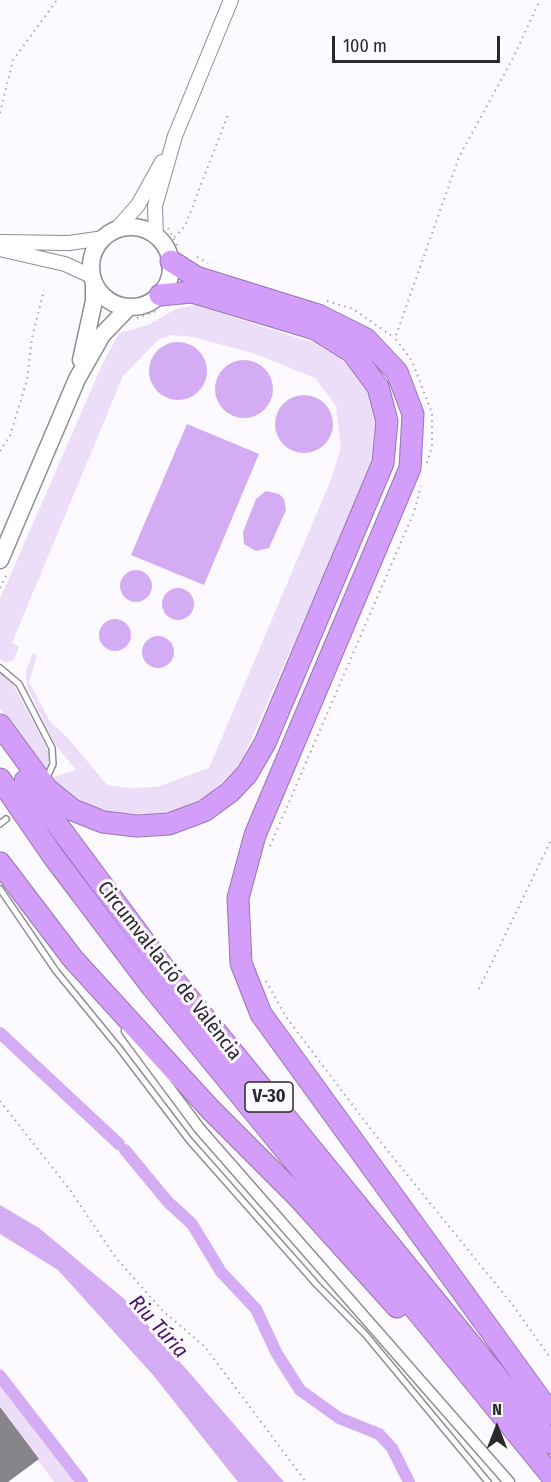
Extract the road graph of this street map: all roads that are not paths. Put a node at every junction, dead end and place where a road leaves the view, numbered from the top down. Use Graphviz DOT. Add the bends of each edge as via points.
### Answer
graph roads {
  1 [pos="227,2"];
  2 [pos="175,136"];
  3 [pos="110,234"];
  4 [pos="0,242"];
  5 [pos="164,248"];
  6 [pos="0,249"];
  7 [pos="93,279"];
  8 [pos="160,295"];
  9 [pos="129,307"];
  10 [pos="77,379"];
  11 [pos="0,560"];
  12 [pos="0,668"];
  13 [pos="0,724"];
  14 [pos="0,743"];
  15 [pos="48,775"];
  16 [pos="0,779"];
  17 [pos="6,819"];
  18 [pos="0,824"];
  19 [pos="0,863"];
  20 [pos="0,889"];
  21 [pos="73,959"];
  22 [pos="551,1414"];
  23 [pos="518,1436"];
  24 [pos="551,1443"];
  25 [pos="551,1475"];
  26 [pos="488,1482"];
  27 [pos="509,1482"];
  1 -- 2 [label="street"];
  2 -- 3 [label="street" via="138,205"];
  2 -- 5 [label="street" via="154,206"];
  3 -- 4 [label="street" via="69,243"];
  3 -- 5 [label="main road" via="136,227"];
  3 -- 7 [label="main road" via="94,252"];
  5 -- 8 [label="main road" via="169,282"];
  5 -- 22 [label="highway" via="196,277 318,315 366,339 397,372 413,414 410,468 255,835 238,898 241,963 261,1014"];
  6 -- 7 [label="street" via="65,264"];
  7 -- 9 [label="main road" via="108,299"];
  7 -- 10 [label="main road" via="94,301"];
  8 -- 9 [label="main road" via="151,302"];
  8 -- 13 [label="highway" via="192,292 315,329 352,352 378,387 387,421 383,463 265,743 247,774 204,811 169,824 137,826 103,822 73,810 47,789"];
  9 -- 10 [label="main road" via="102,335"];
  10 -- 11 [label="main road"];
  12 -- 15 [label="lane" via="19,684 52,748 53,764"];
  14 -- 24 [label="highway, Circumval·lació de València / V-30" via="164,969"];
  16 -- 23 [label="highway, Circumval·lació de València / V-30" via="152,987"];
  17 -- 18 [label="lane"];
  19 -- 21 [label="highway"];
  20 -- 26 [label="lane" via="56,971 189,1140 365,1334"];
  21 -- 23 [label="highway"];
  21 -- 27 [label="street" via="199,1128"];
  23 -- 25 [label="highway, Circumval·lació de València / V-30"];
}
